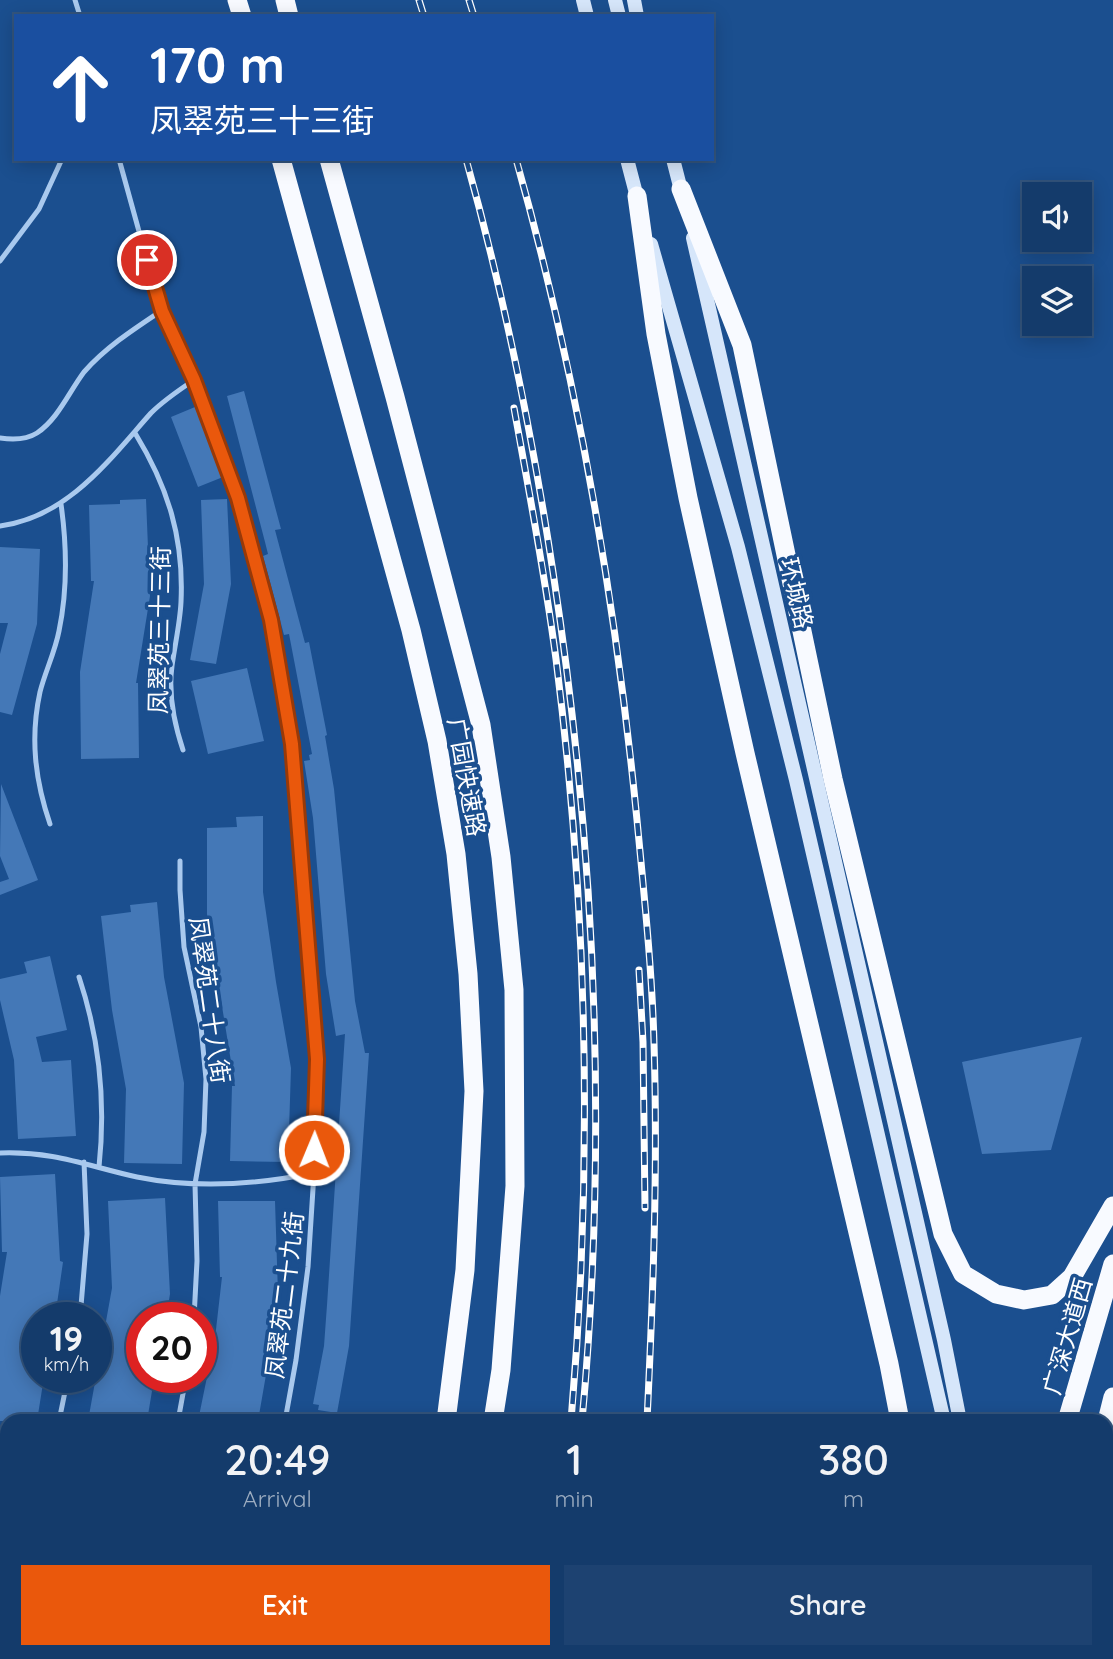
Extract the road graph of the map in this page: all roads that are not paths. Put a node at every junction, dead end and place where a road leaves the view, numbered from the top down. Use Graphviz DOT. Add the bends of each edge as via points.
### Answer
graph roads {
  1 [pos="61,161"];
  2 [pos="120,161"];
  3 [pos="282,161"];
  4 [pos="330,161"];
  5 [pos="627,161"];
  6 [pos="674,161"];
  7 [pos="681,189"];
  8 [pos="637,196"];
  9 [pos="0,261"];
  10 [pos="162,311"];
  11 [pos="194,380"];
  12 [pos="135,433"];
  13 [pos="0,438"];
  14 [pos="61,503"];
  15 [pos="0,526"];
  16 [pos="183,750"];
  17 [pos="50,824"];
  18 [pos="180,861"];
  19 [pos="79,977"];
  20 [pos="0,1153"];
  21 [pos="84,1161"];
  22 [pos="99,1167"];
  23 [pos="314,1173"];
  24 [pos="195,1184"];
  25 [pos="1113,1206"];
  26 [pos="1113,1264"];
  27 [pos="81,1302"];
  28 [pos="195,1302"];
  29 [pos="65,1393"];
  30 [pos="183,1393"];
  31 [pos="1113,1397"];
  32 [pos="60,1414"];
  33 [pos="179,1414"];
  34 [pos="286,1414"];
  35 [pos="448,1414"];
  36 [pos="494,1414"];
  37 [pos="899,1414"];
  38 [pos="942,1414"];
  39 [pos="959,1414"];
  40 [pos="1070,1414"];
  41 [pos="1109,1414"];
  1 -- 9 [label="lane" via="38,209"];
  2 -- 10 [label="lane"];
  3 -- 35 [label="highway, 广园快速路" via="411,630 437,741 456,854 474,1091 465,1270"];
  4 -- 36 [label="highway, 广园快速路" via="481,725 501,857 514,990 515,1186 502,1370"];
  5 -- 8 [label="main road, 环城路"];
  6 -- 7 [label="main road, 环城路"];
  7 -- 25 [label="highway" via="743,345 833,779 943,1234 963,1273 996,1294 1024,1300 1052,1295 1072,1277"];
  7 -- 39 [label="main road, 环城路"];
  8 -- 37 [label="highway" via="656,334 688,498"];
  8 -- 38 [label="main road, 环城路" via="738,547"];
  10 -- 11 [label="lane"];
  10 -- 13 [label="lane" via="120,337 85,371 47,425 18,440"];
  11 -- 12 [label="lane" via="172,395"];
  11 -- 23 [label="lane, 凤翠苑二十九街" via="238,498 271,620 292,744 317,1059"];
  12 -- 14 [label="lane" via="82,488"];
  12 -- 16 [label="lane, 凤翠苑三十三街" via="155,465 177,533 181,604 170,696"];
  14 -- 15 [label="lane" via="35,517"];
  14 -- 17 [label="lane" via="64,607 34,724 39,791"];
  18 -- 24 [label="lane, 凤翠苑二十八街" via="184,947 201,1027 206,1079 204,1132"];
  19 -- 22 [label="lane" via="101,1070"];
  20 -- 21 [label="lane"];
  21 -- 22 [label="lane"];
  21 -- 27 [label="lane" via="87,1234"];
  22 -- 24 [label="lane"];
  23 -- 24 [label="lane" via="254,1183"];
  23 -- 34 [label="lane, 凤翠苑二十九街" via="303,1313"];
  24 -- 28 [label="lane, 凤翠苑二十八街"];
  26 -- 40 [label="highway, 广深大道西"];
  29 -- 32 [label="lane"];
  30 -- 33 [label="lane"];
  31 -- 41 [label="highway"];
}
